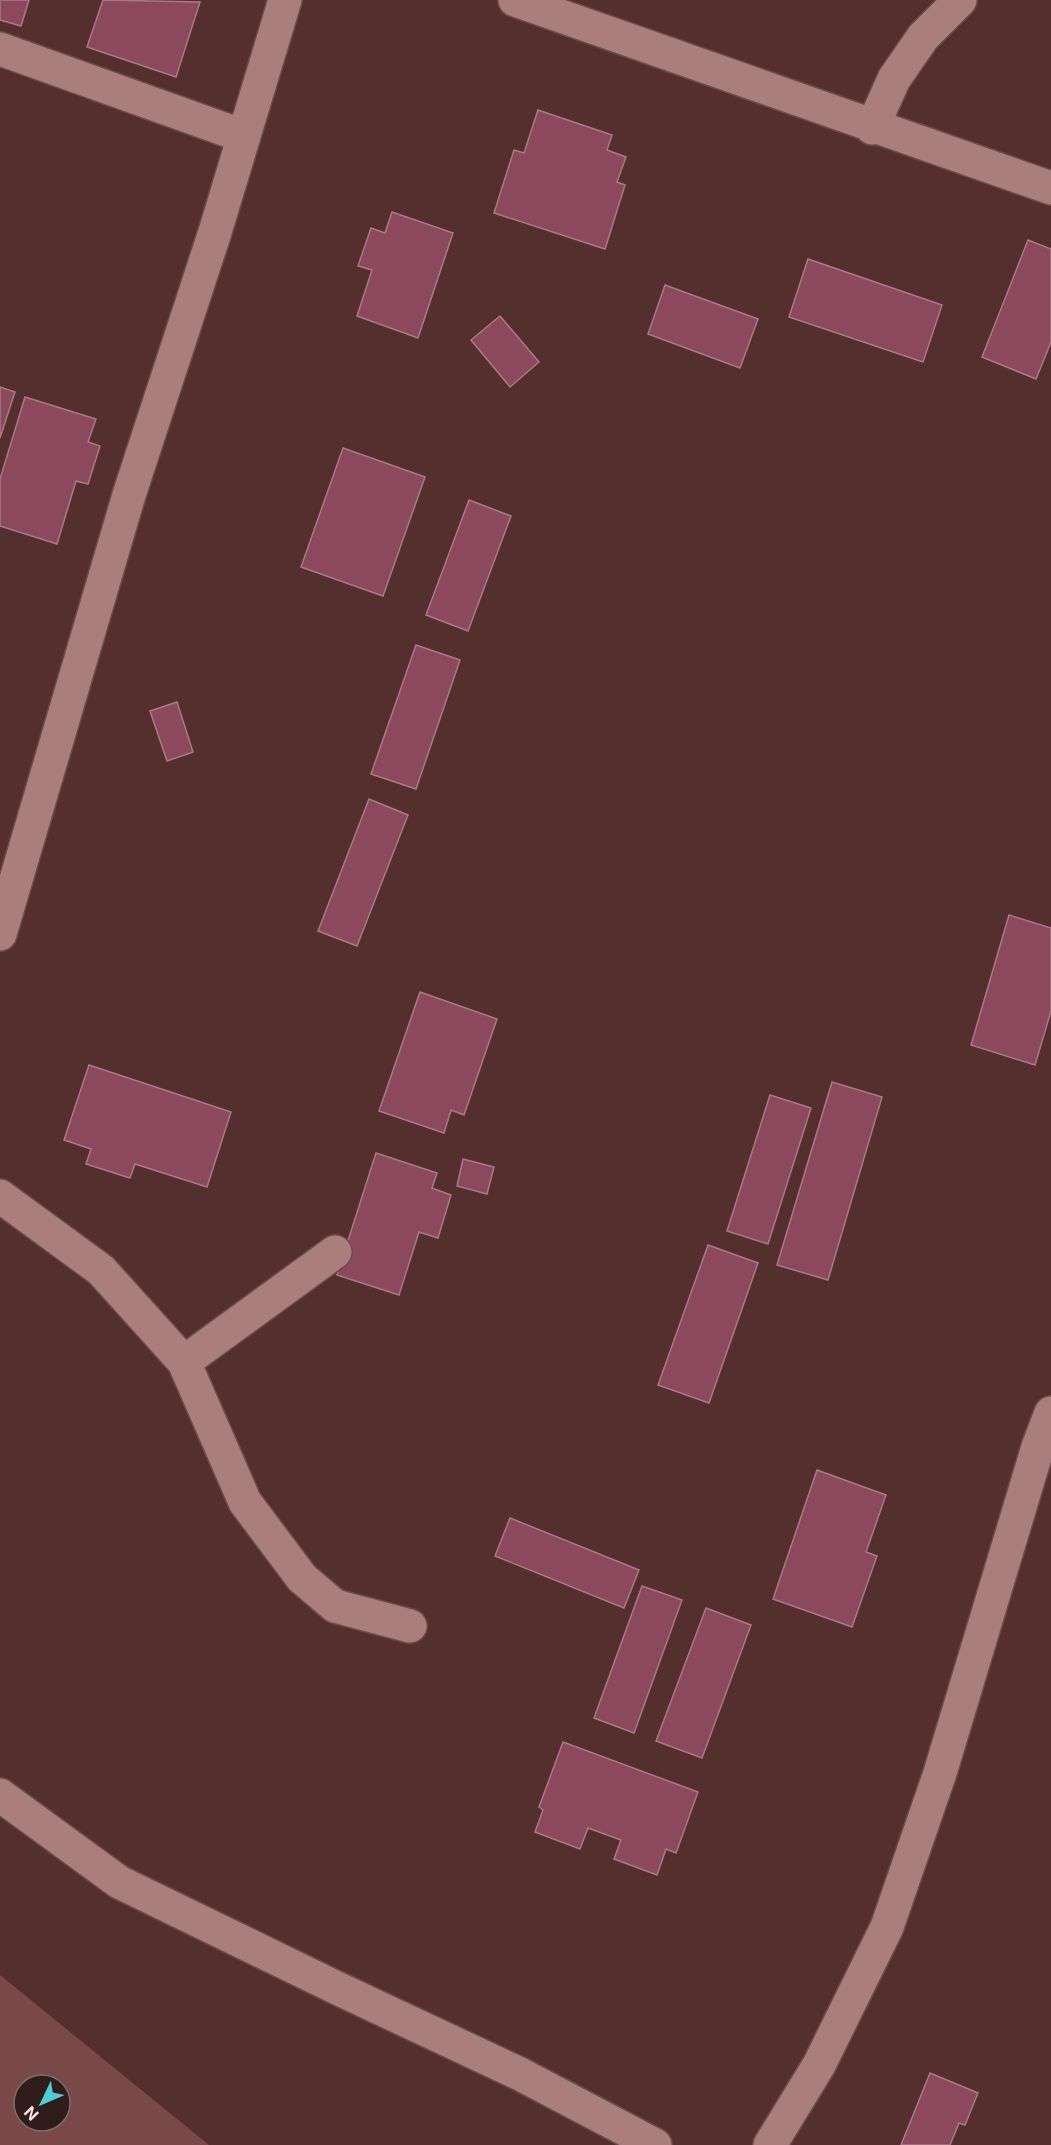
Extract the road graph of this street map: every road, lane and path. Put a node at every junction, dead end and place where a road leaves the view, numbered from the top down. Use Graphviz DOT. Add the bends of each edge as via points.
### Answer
graph roads {
  1 [pos="285,0"];
  2 [pos="515,0"];
  3 [pos="960,0"];
  4 [pos="0,49"];
  5 [pos="872,128"];
  6 [pos="243,136"];
  7 [pos="1051,188"];
  8 [pos="0,934"];
  9 [pos="0,1196"];
  10 [pos="335,1252"];
  11 [pos="184,1362"];
  12 [pos="1051,1413"];
  13 [pos="1044,1448"];
  14 [pos="410,1626"];
  15 [pos="0,1795"];
  16 [pos="656,2145"];
  17 [pos="770,2145"];
  1 -- 6 [label="street"];
  2 -- 5 [label="street"];
  3 -- 5 [label="street" via="923,38 894,79"];
  4 -- 6 [label="street"];
  5 -- 7 [label="street"];
  6 -- 8 [label="street" via="129,495"];
  9 -- 11 [label="street" via="101,1270"];
  10 -- 11 [label="street"];
  11 -- 14 [label="street" via="245,1502 302,1578 335,1606"];
  12 -- 13 [label="street"];
  13 -- 17 [label="street" via="887,1927 819,2065"];
  15 -- 16 [label="street" via="119,1882 520,2074"];
}
